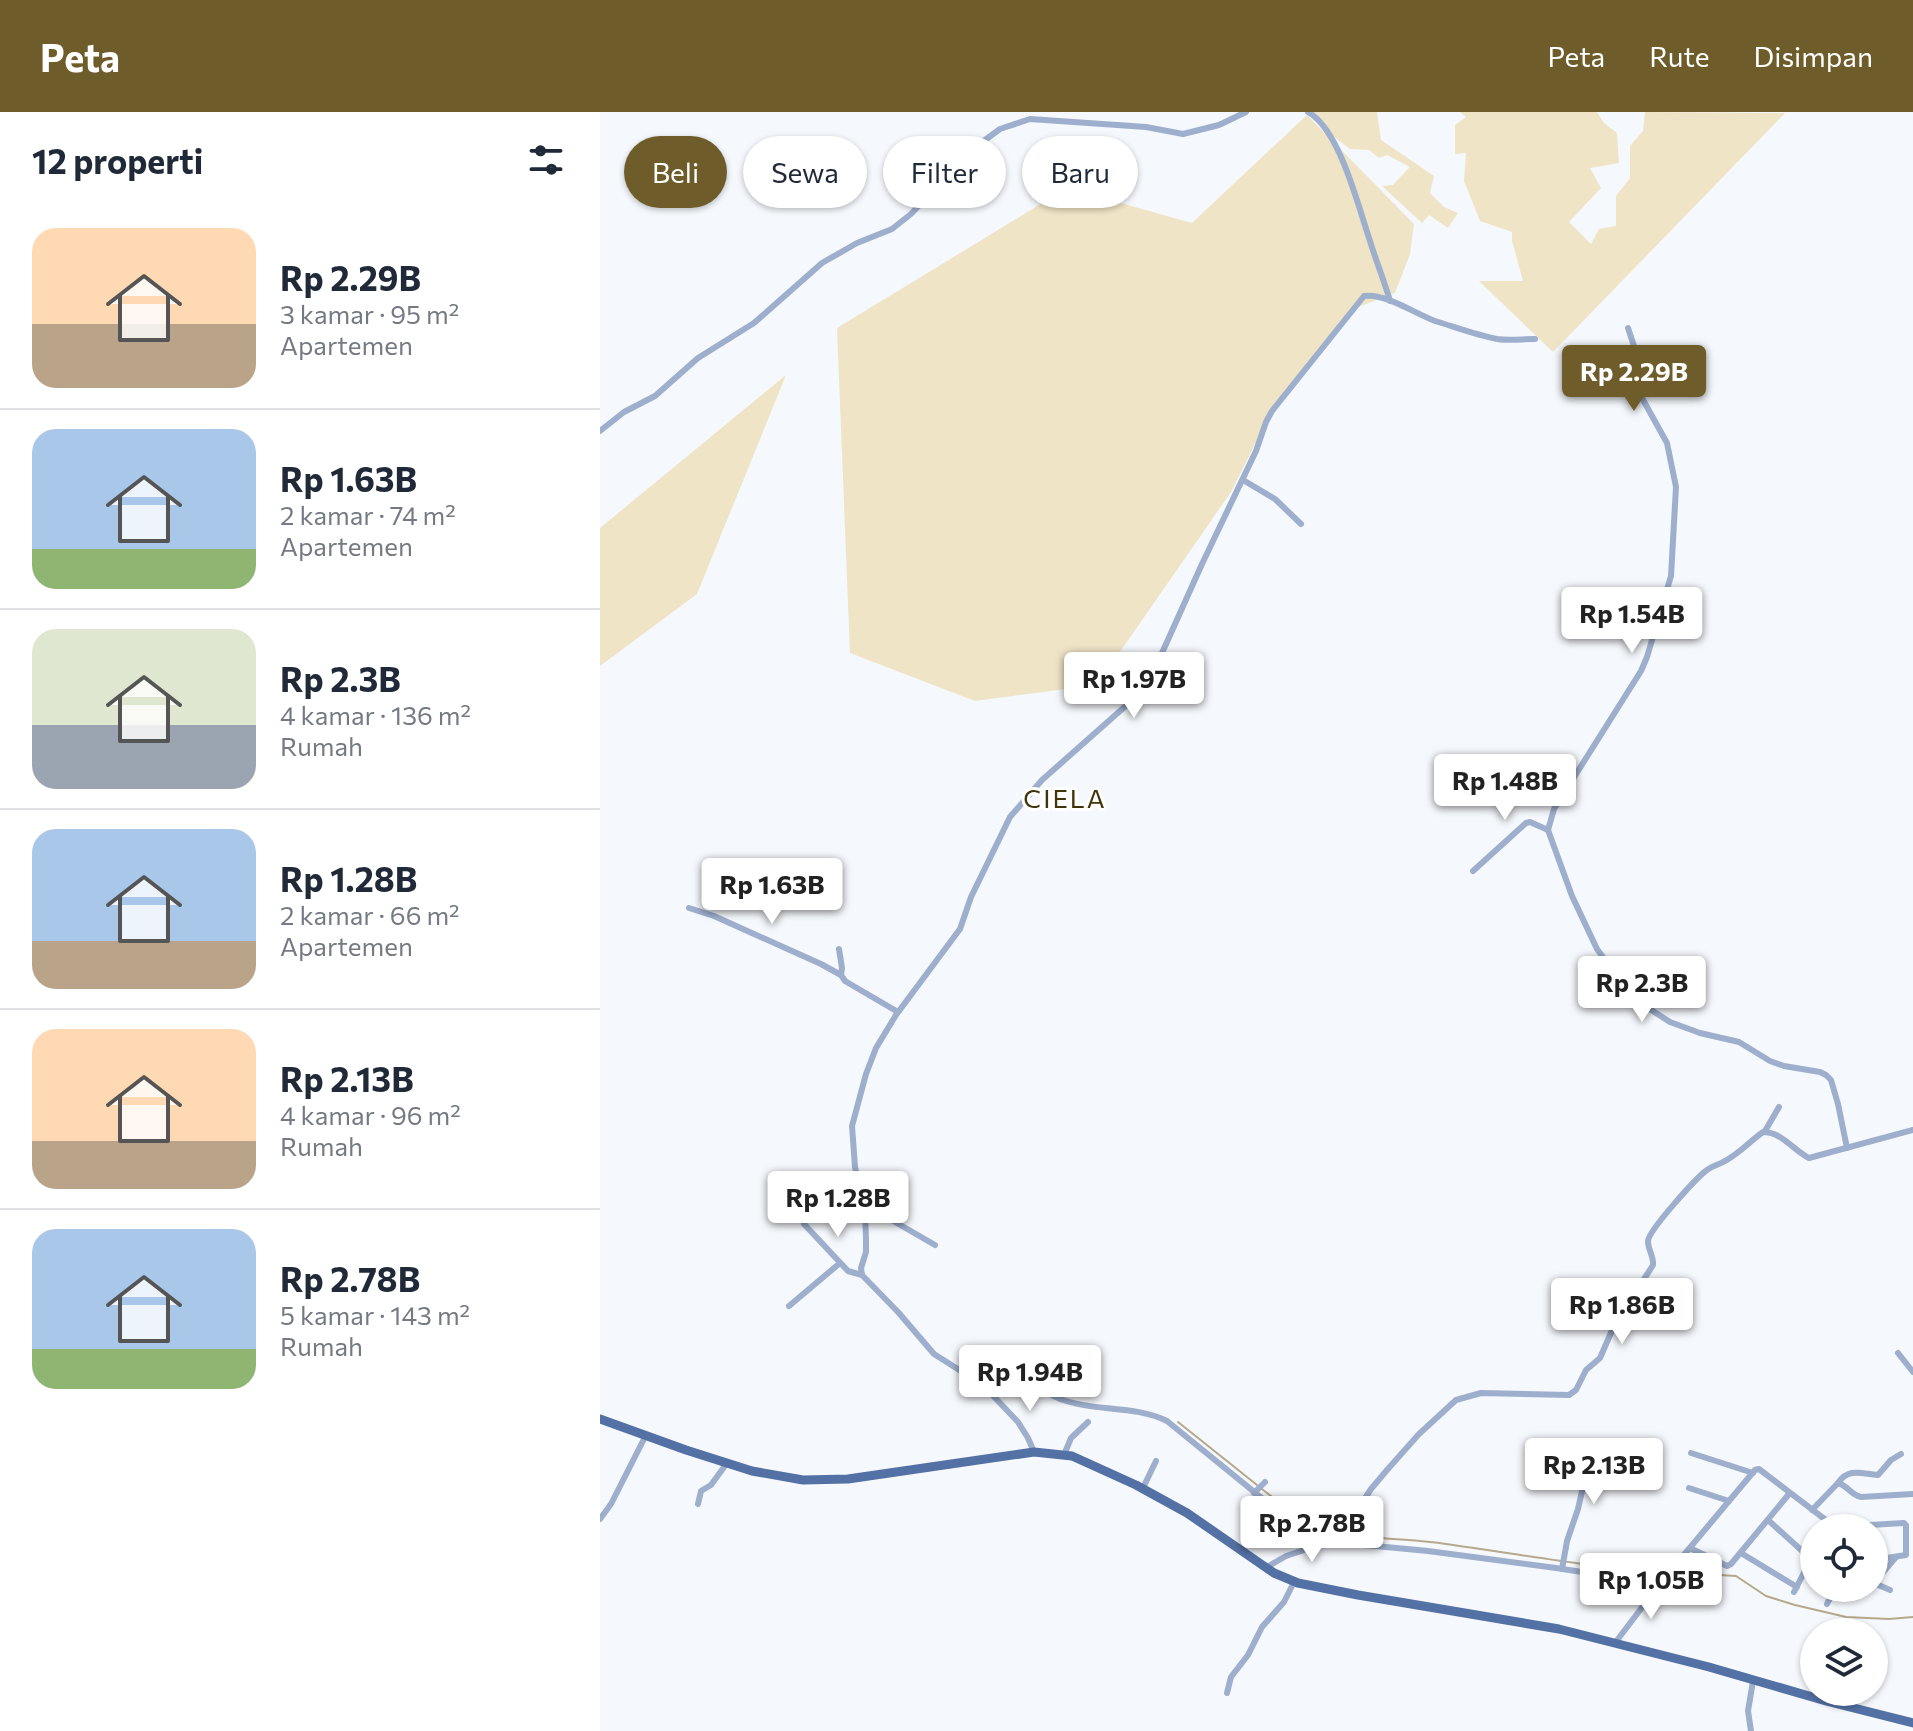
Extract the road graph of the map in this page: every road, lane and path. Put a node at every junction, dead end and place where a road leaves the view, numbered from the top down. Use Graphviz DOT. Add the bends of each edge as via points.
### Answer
graph roads {
  1 [pos="1246,112"];
  2 [pos="1308,112"];
  3 [pos="1390,301"];
  4 [pos="1628,328"];
  5 [pos="1535,339"];
  6 [pos="600,431"];
  7 [pos="1243,480"];
  8 [pos="1301,524"];
  9 [pos="1548,830"];
  10 [pos="1473,871"];
  11 [pos="689,908"];
  12 [pos="839,949"];
  13 [pos="841,975"];
  14 [pos="898,1012"];
  15 [pos="1779,1107"];
  16 [pos="1913,1130"];
  17 [pos="1765,1131"];
  18 [pos="1847,1148"];
  19 [pos="865,1213"];
  20 [pos="804,1224"];
  21 [pos="935,1245"];
  22 [pos="840,1263"];
  23 [pos="862,1275"];
  24 [pos="789,1306"];
  25 [pos="1898,1353"];
  26 [pos="1913,1372"];
  27 [pos="980,1383"];
  28 [pos="600,1419"];
  29 [pos="1088,1422"];
  30 [pos="646,1435"];
  31 [pos="1592,1446"];
  32 [pos="1034,1452"];
  33 [pos="1691,1453"];
  34 [pos="1901,1454"];
  35 [pos="1064,1455"];
  36 [pos="1156,1461"];
  37 [pos="727,1463"];
  38 [pos="1753,1473"];
  39 [pos="1838,1483"];
  40 [pos="1143,1488"];
  41 [pos="1689,1488"];
  42 [pos="1789,1494"];
  43 [pos="1913,1494"];
  44 [pos="1729,1501"];
  45 [pos="698,1504"];
  46 [pos="1812,1510"];
  47 [pos="600,1519"];
  48 [pos="1768,1520"];
  49 [pos="1335,1539"];
  50 [pos="1690,1548"];
  51 [pos="1800,1548"];
  52 [pos="1741,1553"];
  53 [pos="1896,1557"];
  54 [pos="1888,1558"];
  55 [pos="1563,1565"];
  56 [pos="1267,1567"];
  57 [pos="1800,1581"];
  58 [pos="1294,1582"];
  59 [pos="1661,1582"];
  60 [pos="1890,1590"];
  61 [pos="1615,1643"];
  62 [pos="1753,1681"];
  63 [pos="1227,1693"];
  64 [pos="1913,1723"];
  65 [pos="1751,1731"];
  1 -- 6 [label="street" via="1183,134 1030,119 1000,129 970,151 892,229 822,263 754,323"];
  2 -- 3 [label="street" via="1336,147"];
  3 -- 5 [label="street" via="1495,338"];
  3 -- 7 [label="street" via="1364,296 1335,330 1272,411"];
  4 -- 9 [label="street" via="1637,355 1638,386 1667,443 1676,487 1671,576 1641,671 1554,809"];
  7 -- 8 [label="street" via="1275,499"];
  7 -- 14 [label="street" via="1153,673 1129,703 1018,805 960,929"];
  9 -- 10 [label="street" via="1528,822"];
  9 -- 18 [label="street" via="1597,949 1630,981 1645,1006 1670,1022 1739,1042 1770,1061 1826,1075"];
  11 -- 13 [label="street"];
  12 -- 13 [label="street"];
  13 -- 14 [label="street"];
  14 -- 19 [label="street" via="876,1048 852,1126"];
  15 -- 17 [label="street"];
  16 -- 18 [label="street"];
  17 -- 18 [label="street" via="1809,1158"];
  17 -- 49 [label="street" via="1704,1172 1651,1233 1653,1265 1600,1358 1573,1393 1481,1393 1456,1400 1371,1489"];
  19 -- 21 [label="street" via="883,1215"];
  19 -- 23 [label="street"];
  20 -- 22 [label="street"];
  22 -- 23 [label="street"];
  22 -- 24 [label="street"];
  23 -- 27 [label="street" via="934,1354"];
  25 -- 26 [label="street"];
  27 -- 32 [label="street" via="1018,1422"];
  27 -- 49 [label="street" via="1021,1373 1063,1400 1159,1417 1259,1488 1279,1512"];
  28 -- 30 [label="main road"];
  29 -- 35 [label="street" via="1071,1438"];
  30 -- 37 [label="main road"];
  30 -- 47 [label="street"];
  31 -- 55 [label="street"];
  32 -- 35 [label="main road"];
  32 -- 37 [label="main road" via="840,1480 778,1477"];
  33 -- 38 [label="street"];
  34 -- 39 [label="street" via="1878,1475 1854,1472"];
  35 -- 40 [label="main road"];
  36 -- 40 [label="street"];
  37 -- 45 [label="street" via="701,1491"];
  38 -- 42 [label="street" via="1759,1469"];
  38 -- 44 [label="street"];
  39 -- 43 [label="street" via="1861,1497"];
  39 -- 46 [label="street"];
  40 -- 56 [label="main road"];
  41 -- 44 [label="street"];
  42 -- 46 [label="street"];
  42 -- 48 [label="street"];
  44 -- 50 [label="street"];
  46 -- 53 [label="street" via="1838,1528 1904,1523 1907,1553"];
  48 -- 51 [label="street"];
  48 -- 52 [label="street"];
  49 -- 55 [label="street"];
  49 -- 56 [label="street"];
  50 -- 52 [label="street" via="1727,1566"];
  50 -- 59 [label="street"];
  52 -- 57 [label="street" via="1795,1589"];
  53 -- 54 [label="street"];
  53 -- 60 [label="street" via="1874,1583"];
  55 -- 59 [label="street"];
  56 -- 58 [label="main road"];
  58 -- 61 [label="main road"];
  58 -- 63 [label="street" via="1231,1677"];
  59 -- 61 [label="street"];
  61 -- 62 [label="main road"];
  62 -- 64 [label="main road"];
  62 -- 65 [label="street"];
}
